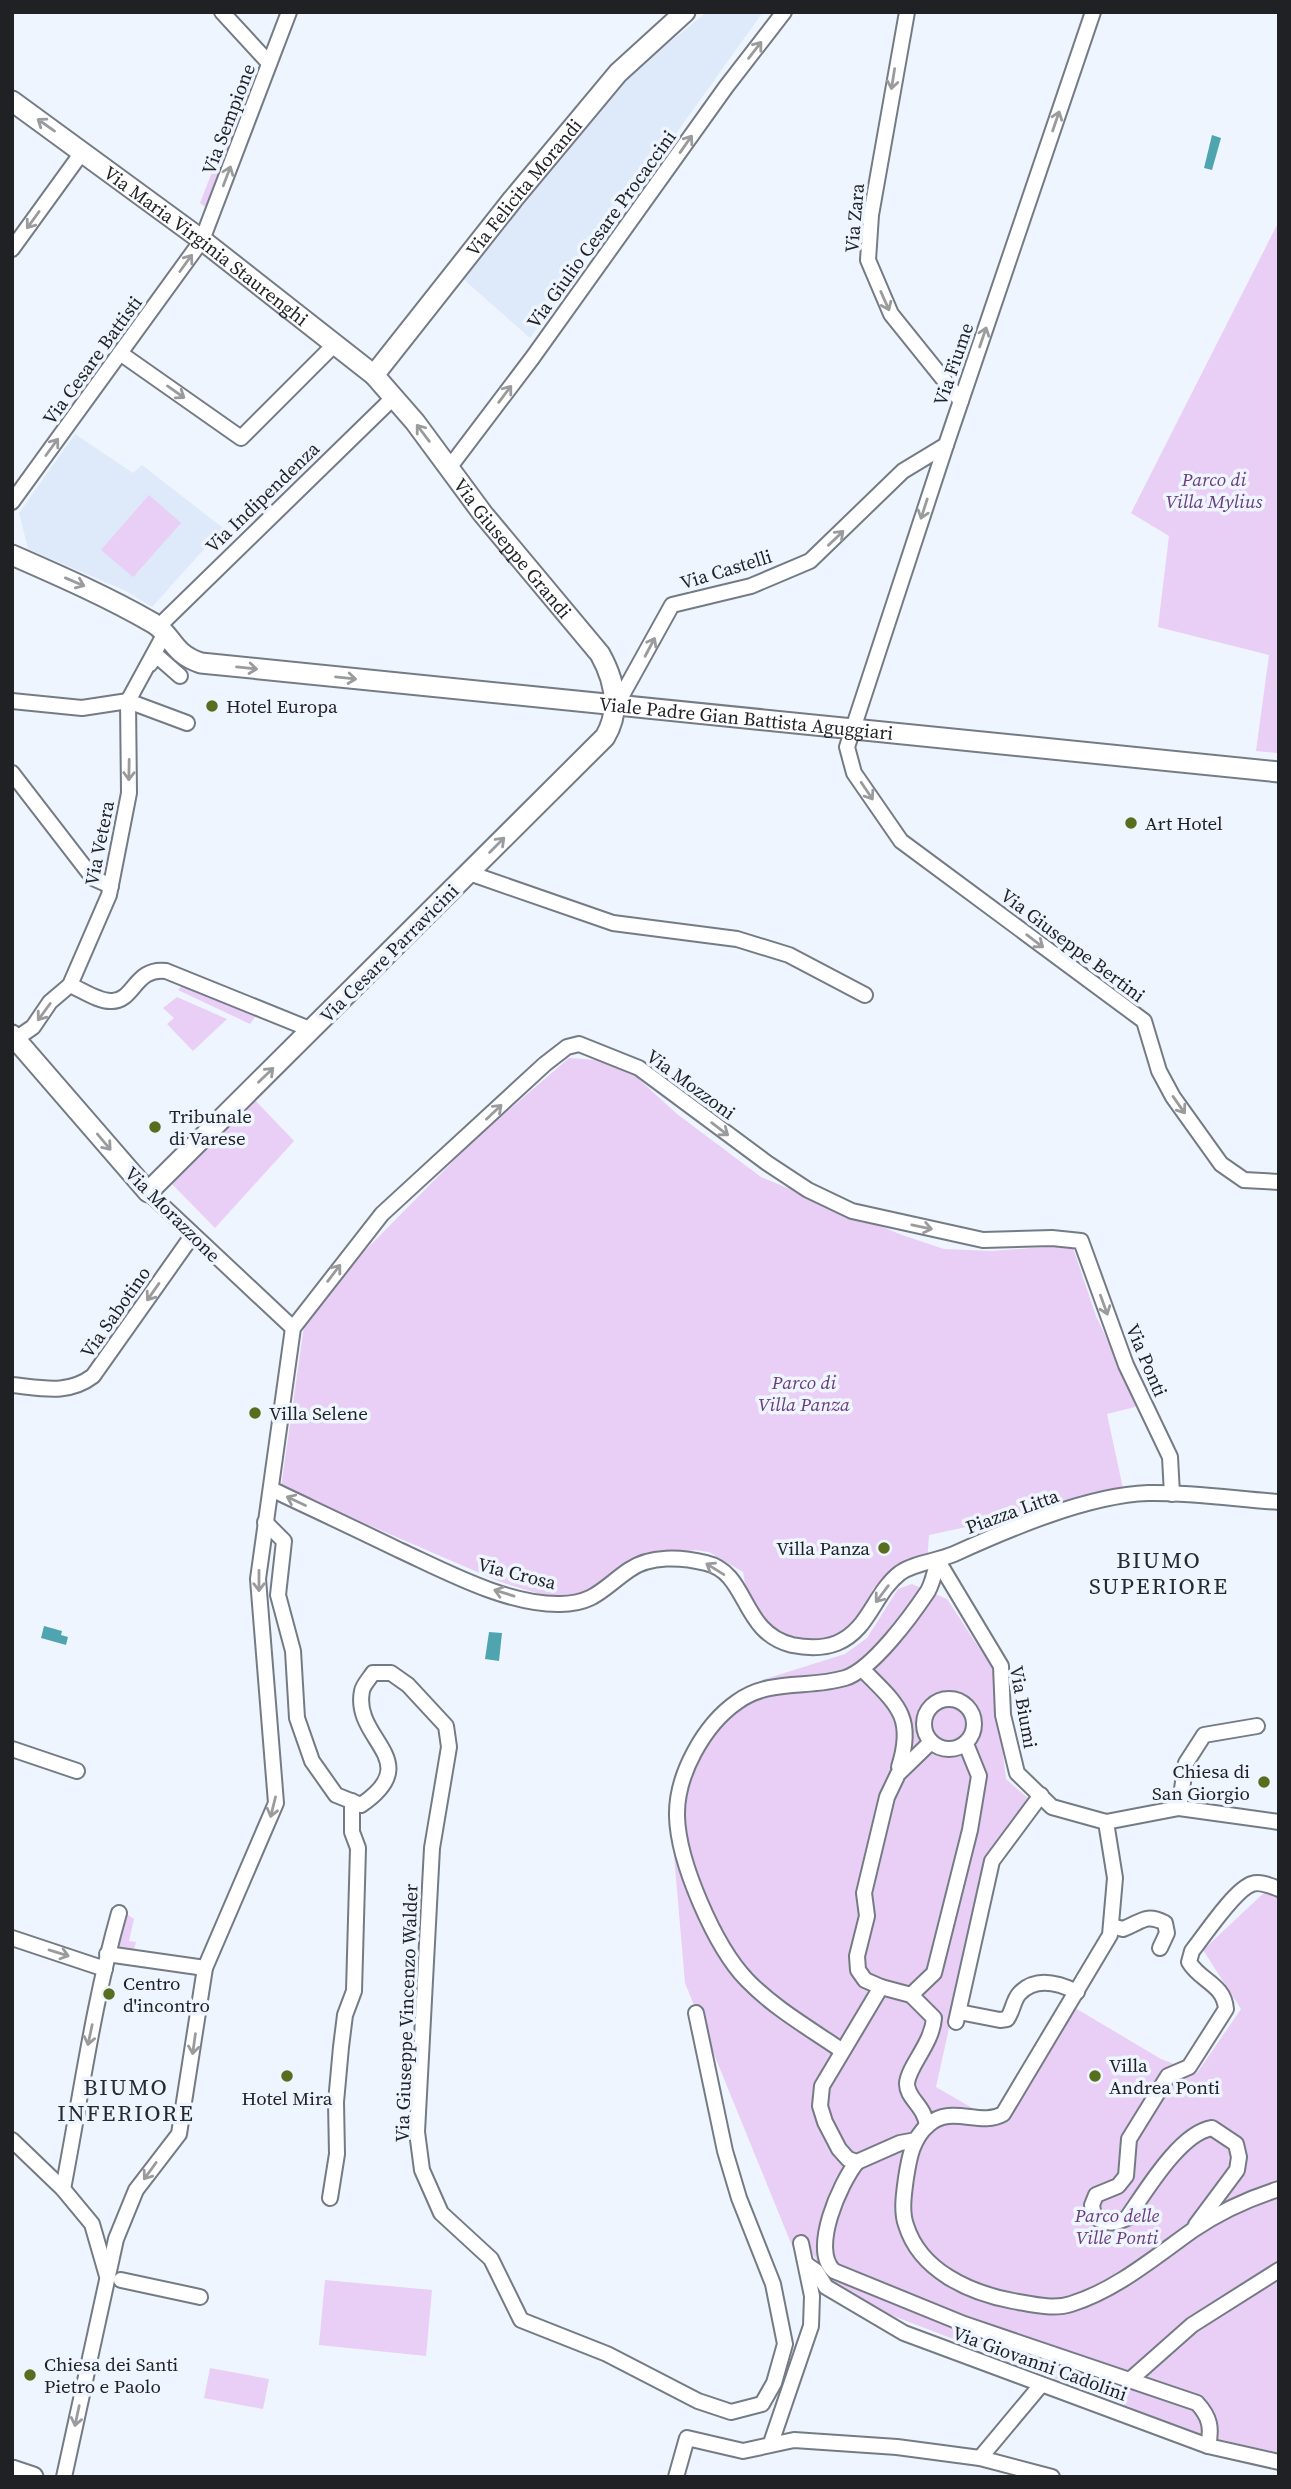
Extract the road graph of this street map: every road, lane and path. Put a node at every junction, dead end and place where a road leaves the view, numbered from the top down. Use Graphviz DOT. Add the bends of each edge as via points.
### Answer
graph roads {
  1 [pos="222,12"];
  2 [pos="289,12"];
  3 [pos="685,12"];
  4 [pos="784,12"];
  5 [pos="907,12"];
  6 [pos="1093,12"];
  7 [pos="269,63"];
  8 [pos="12,101"];
  9 [pos="83,151"];
  10 [pos="202,240"];
  11 [pos="12,249"];
  12 [pos="335,344"];
  13 [pos="120,353"];
  14 [pos="374,375"];
  15 [pos="394,397"];
  16 [pos="961,401"];
  17 [pos="946,444"];
  18 [pos="449,468"];
  19 [pos="12,502"];
  20 [pos="12,555"];
  21 [pos="162,632"];
  22 [pos="180,676"];
  23 [pos="12,701"];
  24 [pos="128,702"];
  25 [pos="616,706"];
  26 [pos="187,723"];
  27 [pos="851,728"];
  28 [pos="1279,772"];
  29 [pos="12,773"];
  30 [pos="469,873"];
  31 [pos="111,886"];
  32 [pos="70,985"];
  33 [pos="865,995"];
  34 [pos="312,1030"];
  35 [pos="15,1036"];
  36 [pos="1279,1182"];
  37 [pos="148,1192"];
  38 [pos="192,1236"];
  39 [pos="1081,1241"];
  40 [pos="293,1328"];
  41 [pos="12,1385"];
  42 [pos="271,1489"];
  43 [pos="1172,1494"];
  44 [pos="1279,1502"];
  45 [pos="265,1522"];
  46 [pos="938,1561"];
  47 [pos="863,1670"];
  48 [pos="1257,1726"];
  49 [pos="931,1742"];
  50 [pos="966,1744"];
  51 [pos="17,1750"];
  52 [pos="78,1771"];
  53 [pos="898,1773"];
  54 [pos="1041,1796"];
  55 [pos="352,1801"];
  56 [pos="1179,1808"];
  57 [pos="1106,1822"];
  58 [pos="1279,1822"];
  59 [pos="1279,1889"];
  60 [pos="119,1913"];
  61 [pos="1111,1920"];
  62 [pos="12,1938"];
  63 [pos="1160,1948"];
  64 [pos="107,1954"];
  65 [pos="205,1968"];
  66 [pos="105,1969"];
  67 [pos="881,1987"];
  68 [pos="1077,1992"];
  69 [pos="911,1995"];
  70 [pos="696,2013"];
  71 [pos="841,2050"];
  72 [pos="927,2126"];
  73 [pos="12,2140"];
  74 [pos="916,2140"];
  75 [pos="857,2162"];
  76 [pos="63,2189"];
  77 [pos="1279,2189"];
  78 [pos="330,2198"];
  79 [pos="1194,2230"];
  80 [pos="801,2243"];
  81 [pos="806,2264"];
  82 [pos="1279,2270"];
  83 [pos="113,2278"];
  84 [pos="200,2297"];
  85 [pos="1130,2379"];
  86 [pos="1041,2385"];
  87 [pos="771,2443"];
  88 [pos="1208,2446"];
  89 [pos="980,2458"];
  90 [pos="1279,2462"];
  91 [pos="12,2470"];
  92 [pos="33,2477"];
  93 [pos="64,2477"];
  94 [pos="676,2477"];
  95 [pos="1052,2477"];
  1 -- 7 [label="street"];
  2 -- 7 [label="street, Via Sempione"];
  3 -- 14 [label="main road, Via Felicita Morandi" via="618,73"];
  18 -- 4 [label="street, Via Giulio Cesare Procaccini, one-way"];
  5 -- 16 [label="street, Via Zara, one-way" via="867,260 891,314"];
  16 -- 6 [label="street, Via Fiume, one-way"];
  10 -- 7 [label="street, Via Sempione, one-way"];
  9 -- 8 [label="main road, Via Maria Virginia Staurenghi, one-way"];
  9 -- 10 [label="main road, Via Maria Virginia Staurenghi"];
  9 -- 11 [label="street, one-way"];
  10 -- 12 [label="main road, Via Maria Virginia Staurenghi"];
  13 -- 10 [label="street, Via Cesare Battisti, one-way"];
  13 -- 12 [label="street, one-way" via="241,438"];
  12 -- 14 [label="main road, Via Maria Virginia Staurenghi"];
  19 -- 13 [label="street, Via Cesare Battisti, one-way"];
  14 -- 15 [label="main road, Via Maria Virginia Staurenghi"];
  18 -- 15 [label="main road, Via Giuseppe Grandi, one-way"];
  15 -- 21 [label="street, Via Indipendenza"];
  16 -- 17 [label="street, Via Fiume"];
  25 -- 17 [label="street, Via Castelli, one-way" via="671,606 751,586 810,561 903,471"];
  17 -- 27 [label="street, Via Fiume, one-way"];
  18 -- 25 [label="main road, Via Giuseppe Grandi" via="600,654"];
  20 -- 21 [label="main road, Viale Padre Gian Battista Aguggiari, one-way" via="88,588"];
  21 -- 24 [label="street, Via Indipendenza"];
  21 -- 25 [label="main road, Viale Padre Gian Battista Aguggiari, one-way" via="183,657 215,664"];
  22 -- 24 [label="street" via="156,655"];
  23 -- 24 [label="street" via="82,708"];
  24 -- 26 [label="street"];
  24 -- 31 [label="street, Via Vetera, one-way" via="128,793"];
  25 -- 27 [label="main road, Viale Padre Gian Battista Aguggiari"];
  30 -- 25 [label="main road, Via Cesare Parravicini, one-way" via="605,737"];
  27 -- 28 [label="main road, Viale Padre Gian Battista Aguggiari"];
  27 -- 36 [label="street, Via Giuseppe Bertini, one-way" via="847,747 854,773 901,841 1144,1021 1159,1071 1221,1164 1244,1180"];
  29 -- 31 [label="street" via="93,878"];
  30 -- 33 [label="street" via="613,923 737,939 776,951"];
  30 -- 34 [label="main road, Via Cesare Parravicini"];
  31 -- 32 [label="street, Via Vetera"];
  32 -- 34 [label="street" via="108,1002 119,1000 145,973 156,969"];
  32 -- 35 [label="street, one-way" via="50,1002 33,1027"];
  37 -- 34 [label="main road, Via Cesare Parravicini, one-way"];
  35 -- 37 [label="main road, Via Morazzone, one-way"];
  37 -- 38 [label="street, Via Morazzone"];
  38 -- 40 [label="street, Via Morazzone"];
  38 -- 41 [label="street, Via Sabotino, one-way" via="93,1376 66,1389"];
  40 -- 39 [label="street, Via Mozzoni, one-way" via="382,1214 545,1064 579,1044 639,1068 767,1163 852,1211 983,1240"];
  39 -- 43 [label="street, Via Ponti, one-way" via="1126,1365 1170,1457"];
  40 -- 42 [label="street"];
  42 -- 45 [label="street"];
  46 -- 42 [label="street, Via Crosa, one-way" via="902,1571 883,1591 859,1630 836,1643 810,1649 773,1640 751,1617 736,1584 710,1564 670,1558 631,1568 596,1598 559,1604 465,1581"];
  43 -- 44 [label="street, Piazza Litta"];
  43 -- 46 [label="street, Piazza Litta" via="1100,1501 1012,1527"];
  45 -- 55 [label="street" via="284,1541 278,1595 292,1651 297,1717 312,1761 336,1795"];
  45 -- 65 [label="street, one-way" via="258,1579 276,1803"];
  46 -- 47 [label="street" via="929,1589"];
  46 -- 54 [label="street, Via Biumi" via="1001,1666 1003,1715 1017,1773"];
  47 -- 53 [label="street" via="898,1709 907,1730"];
  47 -- 71 [label="street" via="844,1678 770,1686 738,1701 717,1720 696,1750 685,1775 677,1815 699,1904 721,1945 767,1998"];
  48 -- 56 [label="street" via="1204,1735 1186,1763"];
  49 -- 50 [label="street" via="950,1749"];
  49 -- 50 [label="street" via="922,1724 926,1713 941,1700 953,1699 971,1709 973,1734"];
  49 -- 53 [label="street"];
  50 -- 69 [label="street" via="979,1776 970,1829 934,1973"];
  51 -- 52 [label="street"];
  53 -- 67 [label="street" via="887,1797 864,1893 867,1916 856,1956 864,1980"];
  54 -- 57 [label="street, Via Biumi" via="1052,1807"];
  54 -- 68 [label="street" via="992,1861 957,2017 1007,2019 1017,1996 1029,1986 1049,1982"];
  55 -- 70 [label="street, Via Giuseppe Vincenzo Walder" via="361,1805 379,1793 388,1776 388,1756 362,1711 362,1690 373,1673 391,1673 446,1726 449,1747 432,1848 417,2132 422,2170 440,2213 491,2259 521,2320 731,2412 762,2404 774,2383 785,2344 773,2284 725,2151"];
  55 -- 78 [label="street" via="352,1832 358,1848 354,1992 341,2047 337,2154"];
  56 -- 57 [label="street, Via Biumi"];
  56 -- 58 [label="street, Via Biumi"];
  57 -- 61 [label="street" via="1115,1878"];
  59 -- 79 [label="street" via="1252,1884 1192,1951 1189,1962 1194,1971 1219,1989 1226,2009 1189,2067 1168,2076 1129,2139 1126,2176 1118,2186 1096,2195 1092,2205 1094,2216 1104,2223 1127,2218 1180,2148 1199,2130 1212,2128 1236,2144 1237,2170"];
  60 -- 64 [label="street"];
  61 -- 63 [label="street" via="1124,1929 1143,1917 1165,1923 1167,1933"];
  61 -- 68 [label="street" via="1110,1934"];
  62 -- 66 [label="street, one-way"];
  64 -- 65 [label="street"];
  64 -- 66 [label="street"];
  65 -- 83 [label="street, one-way" via="179,2134 125,2211"];
  66 -- 76 [label="street, one-way"];
  67 -- 69 [label="street"];
  67 -- 71 [label="street"];
  68 -- 72 [label="street" via="1003,2114 985,2118 957,2114"];
  69 -- 72 [label="street" via="934,2018 925,2050 907,2081 908,2093 926,2112"];
  71 -- 75 [label="street" via="822,2086 820,2106 839,2149"];
  72 -- 74 [label="street"];
  73 -- 76 [label="street"];
  74 -- 75 [label="street"];
  74 -- 79 [label="street" via="904,2197 905,2223 913,2242 934,2268 967,2288 999,2299 1038,2306 1069,2305 1115,2284"];
  75 -- 85 [label="street" via="841,2186 828,2228 824,2257 834,2271 964,2324"];
  76 -- 83 [label="street" via="92,2224"];
  77 -- 79 [label="street"];
  80 -- 81 [label="street"];
  81 -- 86 [label="street, Via Giovanni Cadolini" via="826,2287 904,2333"];
  81 -- 87 [label="street" via="813,2296 811,2326"];
  82 -- 85 [label="street" via="1192,2325"];
  83 -- 84 [label="street"];
  83 -- 93 [label="street, one-way"];
  85 -- 88 [label="street" via="1197,2403 1207,2413 1211,2429"];
  86 -- 88 [label="street, Via Giovanni Cadolini"];
  86 -- 89 [label="street"];
  87 -- 89 [label="street" via="818,2440"];
  87 -- 94 [label="street" via="743,2451 687,2438"];
  88 -- 90 [label="street, Via Giovanni Cadolini"];
  89 -- 95 [label="street"];
  91 -- 92 [label="main road"];
}
